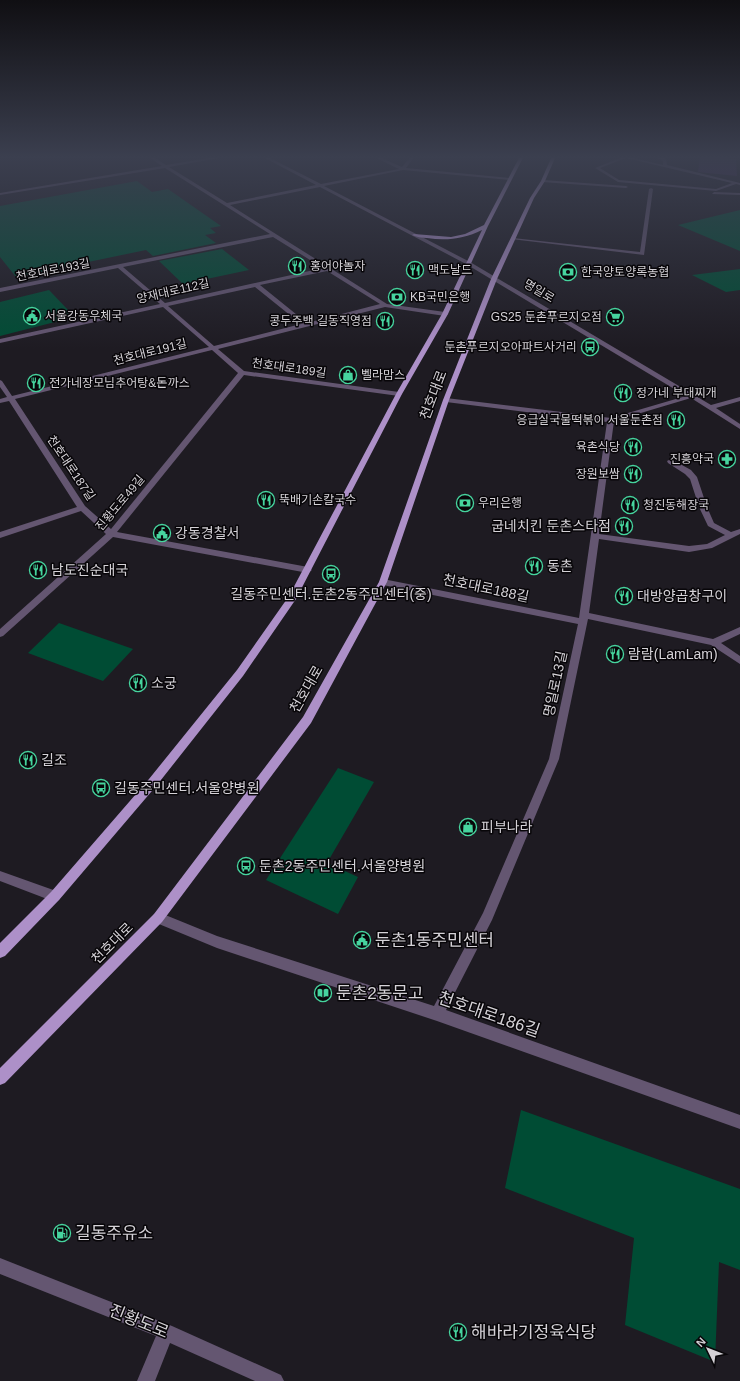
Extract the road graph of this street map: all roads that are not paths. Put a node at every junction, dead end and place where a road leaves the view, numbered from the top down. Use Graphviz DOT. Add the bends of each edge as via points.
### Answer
graph roads {
  1 [pos="251,220"];
  2 [pos="386,220"];
  3 [pos="489,220"];
  4 [pos="522,220"];
  5 [pos="647,220"];
  6 [pos="486,226"];
  7 [pos="274,235"];
  8 [pos="414,235"];
  9 [pos="513,239"];
  10 [pos="468,263"];
  11 [pos="119,266"];
  12 [pos="327,269"];
  13 [pos="494,279"];
  14 [pos="255,284"];
  15 [pos="0,290"];
  16 [pos="163,305"];
  17 [pos="385,306"];
  18 [pos="445,314"];
  19 [pos="306,325"];
  20 [pos="0,341"];
  21 [pos="214,348"];
  22 [pos="242,373"];
  23 [pos="0,382"];
  24 [pos="399,394"];
  25 [pos="692,396"];
  26 [pos="12,398"];
  27 [pos="740,399"];
  28 [pos="446,400"];
  29 [pos="0,401"];
  30 [pos="710,408"];
  31 [pos="611,420"];
  32 [pos="740,427"];
  33 [pos="671,461"];
  34 [pos="82,508"];
  35 [pos="740,532"];
  36 [pos="111,534"];
  37 [pos="0,535"];
  38 [pos="730,535"];
  39 [pos="595,536"];
  40 [pos="308,570"];
  41 [pos="383,582"];
  42 [pos="583,619"];
  43 [pos="740,630"];
  44 [pos="0,634"];
  45 [pos="714,642"];
  46 [pos="740,661"];
  47 [pos="0,876"];
  48 [pos="55,896"];
  49 [pos="158,918"];
  50 [pos="0,952"];
  51 [pos="437,1014"];
  52 [pos="0,1078"];
  53 [pos="740,1122"];
  54 [pos="0,1266"];
  55 [pos="166,1332"];
  56 [pos="146,1381"];
  57 [pos="275,1381"];
  1 -- 7 [label="street"];
  2 -- 8 [label="street, 명일로"];
  3 -- 6 [label="main road, 천호대로"];
  4 -- 9 [label="main road, 천호대로"];
  5 -- 9 [label="street" via="642,254"];
  6 -- 8 [label="main road" via="470,235 453,238"];
  6 -- 10 [label="main road, 천호대로"];
  7 -- 11 [label="street, 천호대로193길"];
  7 -- 12 [label="street"];
  8 -- 10 [label="street, 명일로"];
  9 -- 13 [label="main road, 천호대로"];
  10 -- 13 [label="street, 명일로"];
  10 -- 18 [label="main road, 천호대로"];
  11 -- 15 [label="street, 천호대로193길"];
  11 -- 16 [label="street, 천호대로189길"];
  12 -- 14 [label="street, 양재대로112길"];
  12 -- 17 [label="street"];
  13 -- 25 [label="street, 명일로"];
  13 -- 28 [label="main road, 천호대로"];
  14 -- 16 [label="street, 양재대로112길"];
  14 -- 19 [label="street"];
  16 -- 20 [label="street, 양재대로112길"];
  16 -- 21 [label="street, 천호대로189길"];
  17 -- 18 [label="street"];
  17 -- 19 [label="street, 천호대로191길"];
  18 -- 24 [label="main road, 천호대로"];
  19 -- 21 [label="street, 천호대로191길"];
  21 -- 22 [label="street, 천호대로189길"];
  21 -- 26 [label="street, 천호대로191길"];
  22 -- 24 [label="street, 천호대로189길"];
  22 -- 36 [label="street, 진황도로49길"];
  23 -- 26 [label="street, 천호대로187길"];
  24 -- 40 [label="main road, 천호대로"];
  25 -- 30 [label="street, 명일로"];
  25 -- 31 [label="street"];
  26 -- 29 [label="street, 천호대로191길"];
  26 -- 34 [label="street, 천호대로187길"];
  27 -- 30 [label="street"];
  28 -- 31 [label="street"];
  28 -- 41 [label="main road, 천호대로"];
  30 -- 32 [label="street, 명일로"];
  31 -- 39 [label="street, 명일로13길"];
  33 -- 38 [label="street" via="694,479 711,524"];
  34 -- 36 [label="street, 천호대로187길"];
  34 -- 37 [label="street"];
  35 -- 38 [label="street"];
  36 -- 40 [label="street"];
  36 -- 44 [label="street, 진황도로49길"];
  38 -- 39 [label="street" via="709,546 689,549"];
  39 -- 42 [label="street, 명일로13길"];
  40 -- 48 [label="main road, 천호대로" via="293,597 240,673 153,782"];
  41 -- 42 [label="street, 천호대로188길"];
  41 -- 49 [label="main road, 천호대로" via="307,720"];
  42 -- 45 [label="street, 천호대로188길"];
  42 -- 51 [label="street, 명일로13길" via="554,759 488,916"];
  43 -- 45 [label="street"];
  45 -- 46 [label="street, 천호대로188길"];
  47 -- 48 [label="street"];
  48 -- 50 [label="main road, 천호대로"];
  49 -- 51 [label="street, 천호대로186길" via="217,942"];
  49 -- 52 [label="main road, 천호대로"];
  51 -- 53 [label="street, 천호대로186길"];
  54 -- 55 [label="street, 진황도로"];
  55 -- 56 [label="street"];
  55 -- 57 [label="street, 진황도로"];
}
